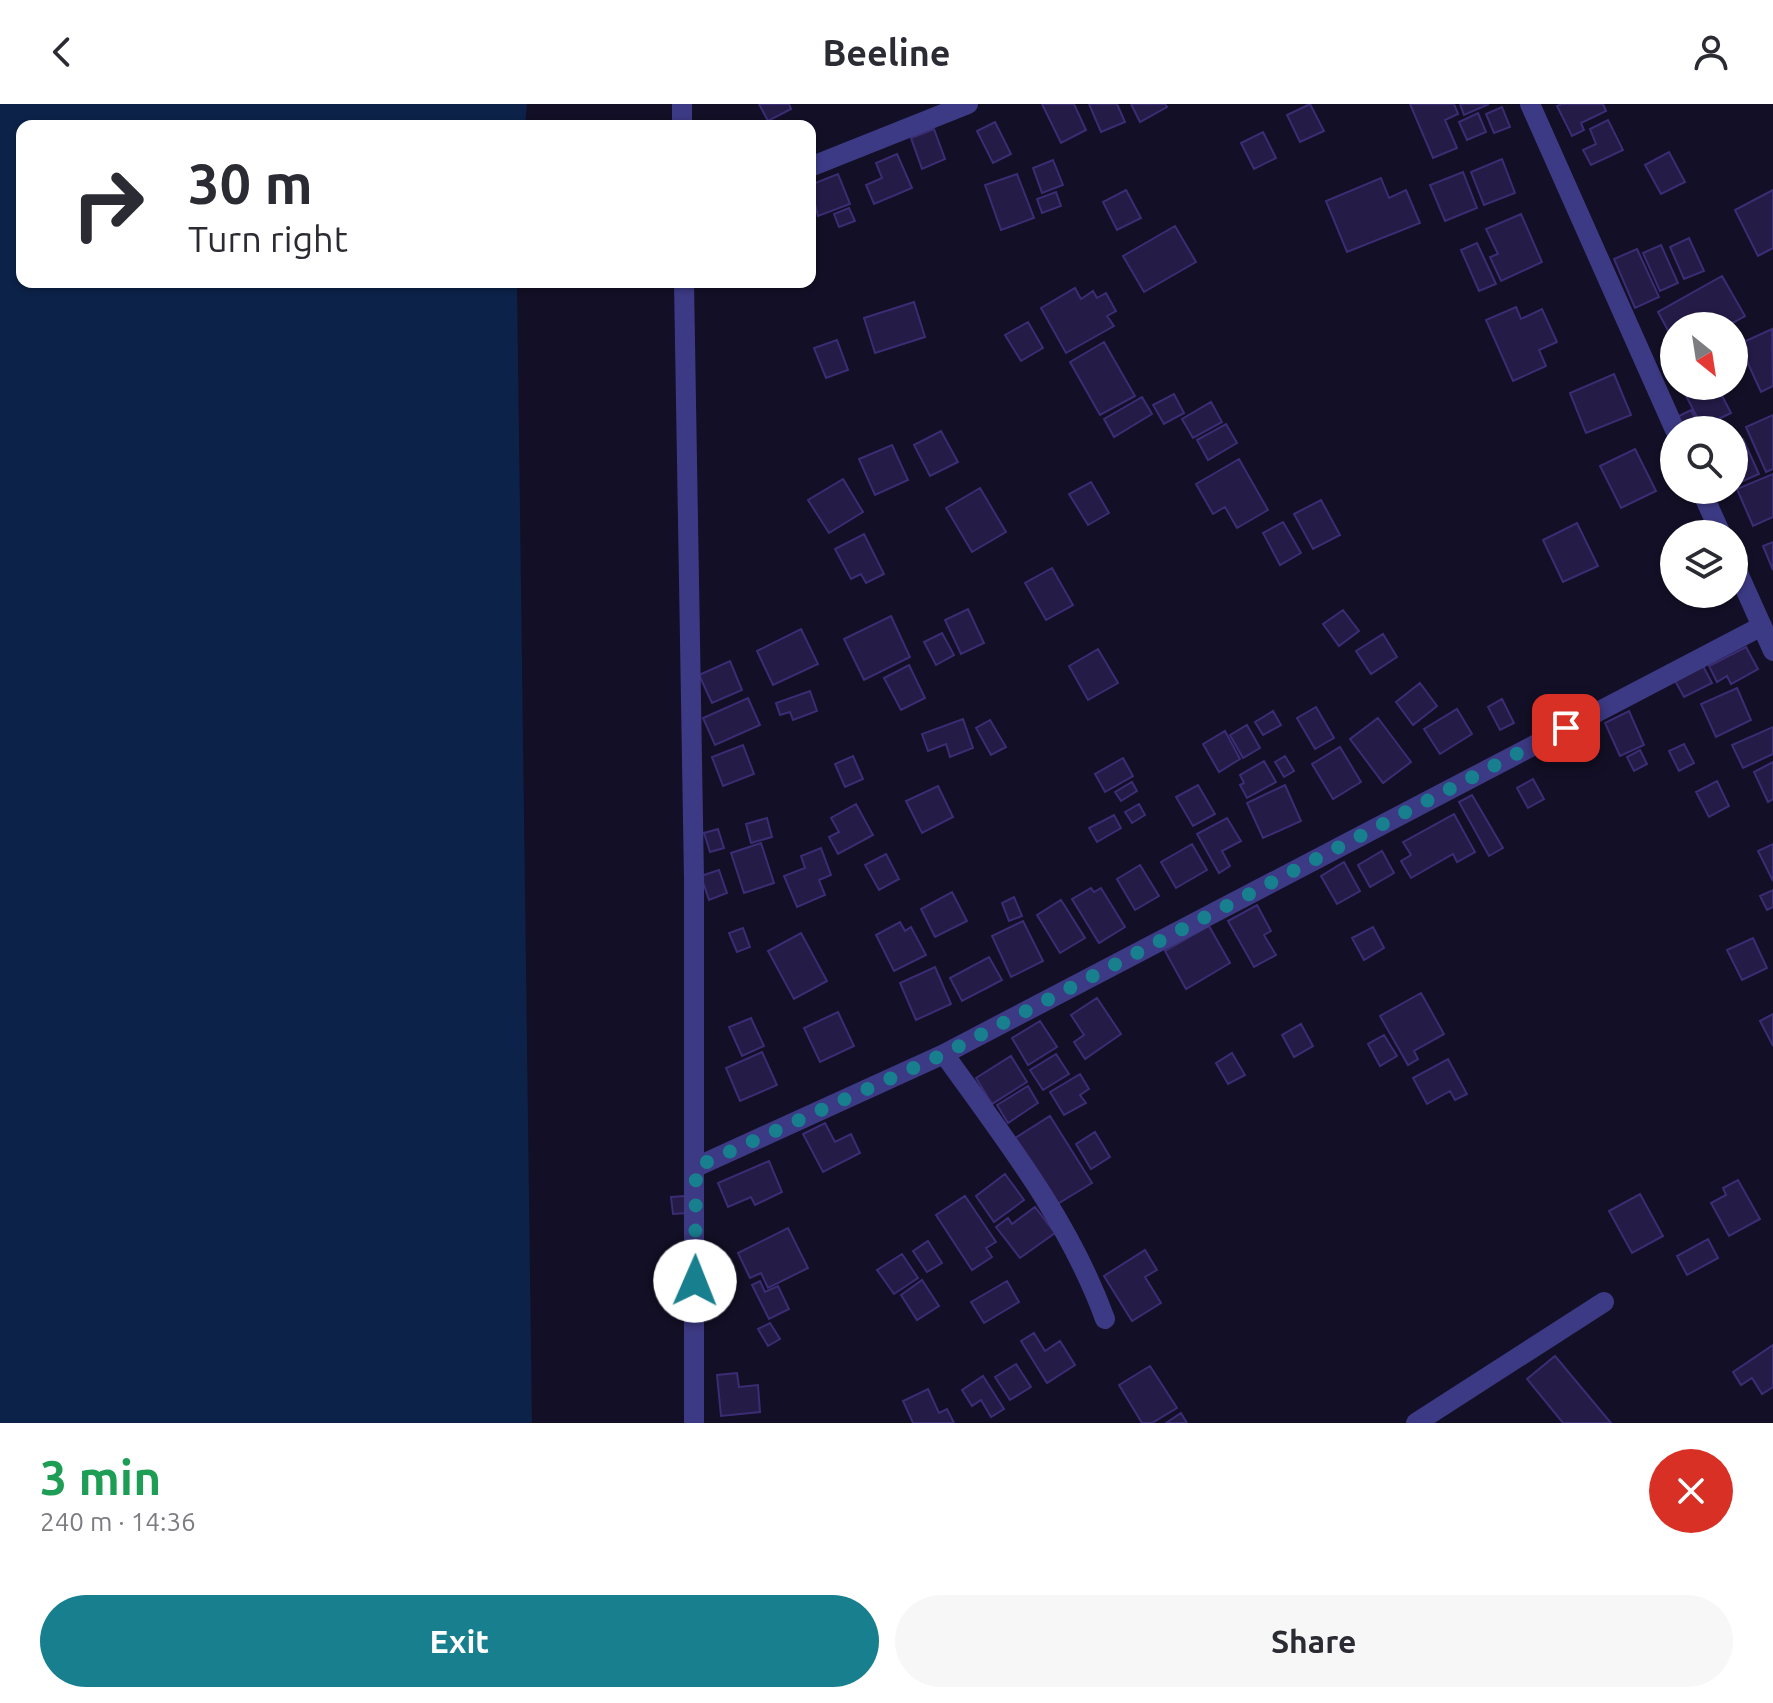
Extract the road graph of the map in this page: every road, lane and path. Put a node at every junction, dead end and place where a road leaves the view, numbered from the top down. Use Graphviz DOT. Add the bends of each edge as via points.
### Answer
graph roads {
  1 [pos="968,104"];
  2 [pos="1530,104"];
  3 [pos="816,165"];
  4 [pos="684,288"];
  5 [pos="1669,416"];
  6 [pos="1748,595"];
  7 [pos="1762,626"];
  8 [pos="1773,651"];
  9 [pos="944,1054"];
  10 [pos="696,1167"];
  11 [pos="1604,1302"];
  12 [pos="1105,1319"];
  13 [pos="694,1423"];
  14 [pos="1416,1423"];
  1 -- 3 [label="street"];
  2 -- 5 [label="street"];
  4 -- 10 [label="street"];
  6 -- 7 [label="street"];
  7 -- 8 [label="street"];
  7 -- 9 [label="street"];
  9 -- 10 [label="street"];
  9 -- 12 [label="street" via="1060,1220"];
  10 -- 13 [label="street"];
  11 -- 14 [label="street"];
}
